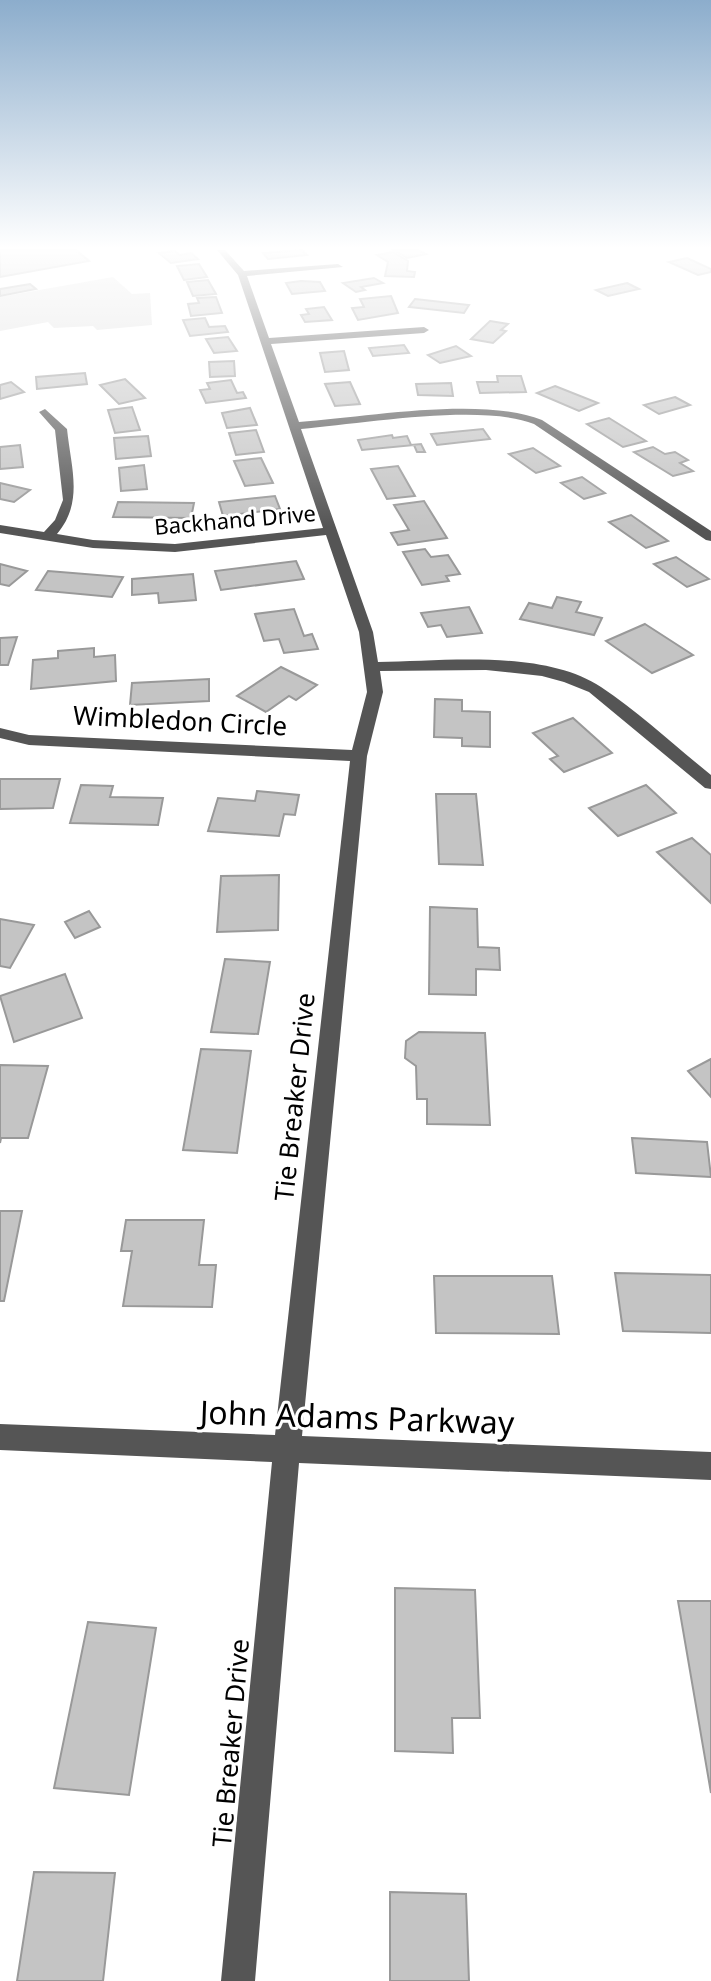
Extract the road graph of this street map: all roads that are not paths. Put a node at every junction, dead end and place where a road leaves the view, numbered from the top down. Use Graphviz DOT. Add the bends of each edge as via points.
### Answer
graph roads {
  1 [pos="267,342"];
  2 [pos="45,412"];
  3 [pos="297,426"];
  4 [pos="0,529"];
  5 [pos="330,531"];
  6 [pos="47,537"];
  7 [pos="711,537"];
  8 [pos="373,667"];
  9 [pos="0,733"];
  10 [pos="359,756"];
  11 [pos="711,784"];
  12 [pos="0,1437"];
  13 [pos="286,1450"];
  14 [pos="711,1466"];
  15 [pos="238,1981"];
  1 -- 3 [label="street, Tie Breaker Drive"];
  2 -- 6 [label="street" via="61,429 69,500"];
  3 -- 5 [label="street, Tie Breaker Drive"];
  3 -- 7 [label="street" via="482,411 520,415"];
  4 -- 6 [label="street, Backhand Drive"];
  5 -- 6 [label="street, Backhand Drive" via="175,548"];
  5 -- 8 [label="street, Tie Breaker Drive"];
  8 -- 10 [label="street, Tie Breaker Drive" via="375,692"];
  8 -- 11 [label="street" via="523,668 573,677"];
  9 -- 10 [label="street, Wimbledon Circle" via="29,740"];
  10 -- 13 [label="street, Tie Breaker Drive"];
  12 -- 13 [label="street, John Adams Parkway"];
  13 -- 14 [label="street, John Adams Parkway"];
  13 -- 15 [label="street, Tie Breaker Drive"];
}
